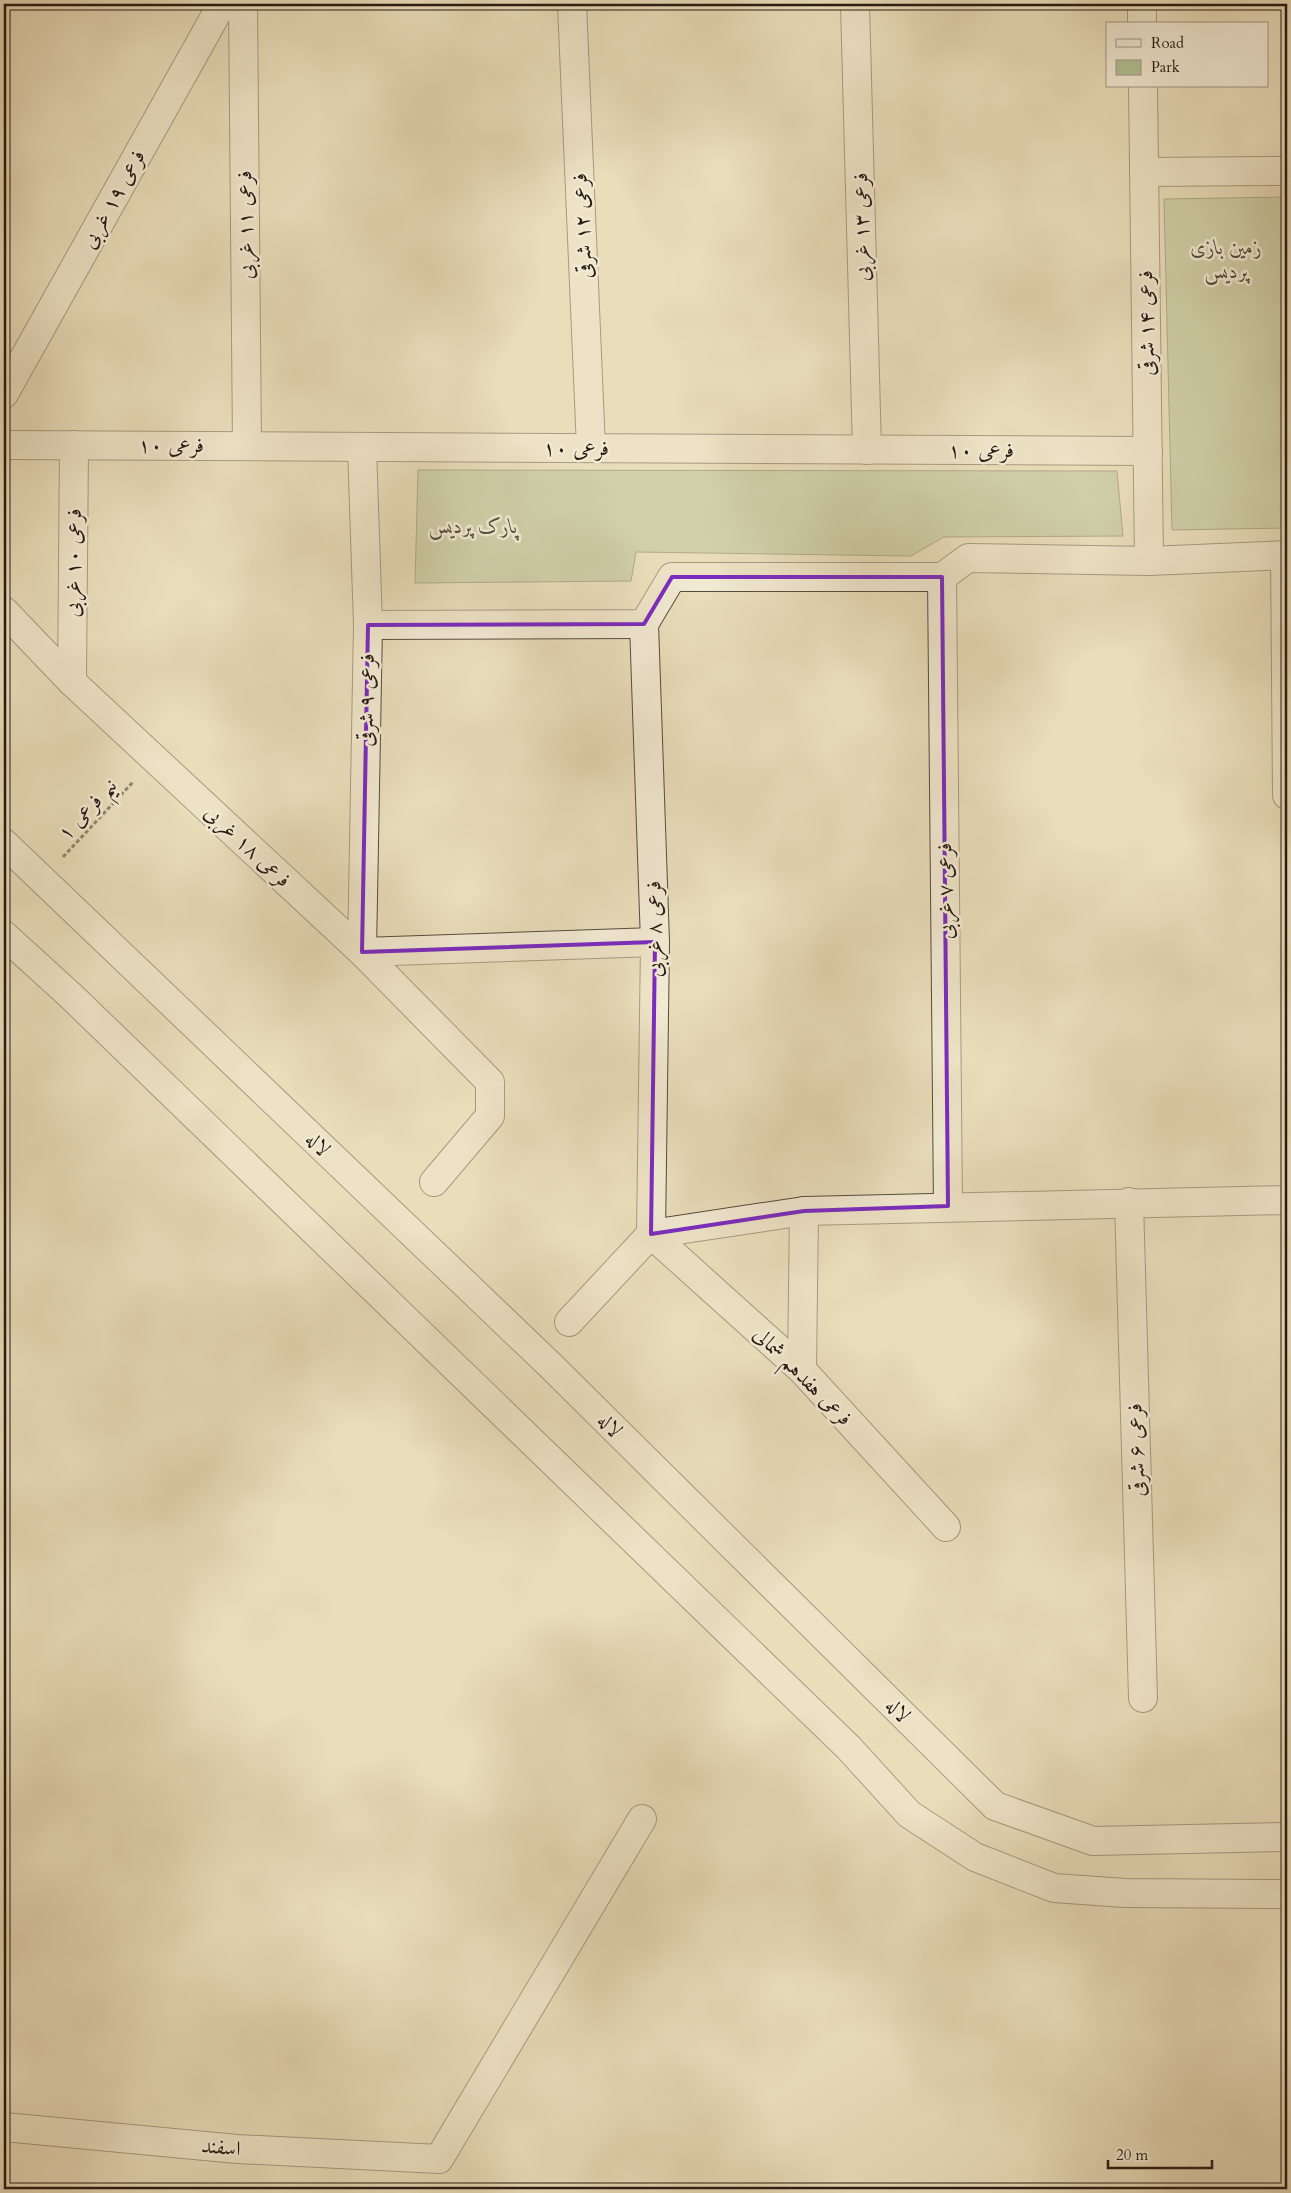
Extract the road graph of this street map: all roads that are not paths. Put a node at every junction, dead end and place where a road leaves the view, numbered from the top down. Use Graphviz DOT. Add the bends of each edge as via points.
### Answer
graph roads {
  1 [pos="222,4"];
  2 [pos="243,4"];
  3 [pos="572,4"];
  4 [pos="855,4"];
  5 [pos="1142,4"];
  6 [pos="1142,22"];
  7 [pos="1143,88"];
  8 [pos="1287,171"];
  9 [pos="1144,172"];
  10 [pos="4,394"];
  11 [pos="4,445"];
  12 [pos="74,445"];
  13 [pos="247,446"];
  14 [pos="362,447"];
  15 [pos="592,448"];
  16 [pos="867,450"];
  17 [pos="1148,451"];
  18 [pos="1286,555"];
  19 [pos="1149,560"];
  20 [pos="942,577"];
  21 [pos="4,611"];
  22 [pos="644,624"];
  23 [pos="368,625"];
  24 [pos="72,682"];
  25 [pos="1287,796"];
  26 [pos="4,843"];
  27 [pos="4,935"];
  28 [pos="655,942"];
  29 [pos="362,952"];
  30 [pos="434,1182"];
  31 [pos="1287,1200"];
  32 [pos="1129,1202"];
  33 [pos="948,1206"];
  34 [pos="804,1210"];
  35 [pos="651,1234"];
  36 [pos="569,1322"];
  37 [pos="802,1370"];
  38 [pos="946,1527"];
  39 [pos="1143,1698"];
  40 [pos="642,1819"];
  41 [pos="1287,1837"];
  42 [pos="1287,1894"];
  43 [pos="4,2127"];
  1 -- 10 [label="street, فرعی ۱۹ غربی"];
  2 -- 13 [label="street, فرعی ۱۱ غربی"];
  3 -- 15 [label="street, فرعی ۱۲ شرقی"];
  4 -- 16 [label="street, فرعی ۱۳ غربی"];
  5 -- 6 [label="street"];
  7 -- 9 [label="street, فرعی ۱۴ شرقی"];
  8 -- 9 [label="street"];
  9 -- 17 [label="street, فرعی ۱۴ شرقی"];
  11 -- 12 [label="street, فرعی ۱۰"];
  12 -- 13 [label="street, فرعی ۱۰"];
  12 -- 24 [label="street, فرعی ۱۰ غربی"];
  13 -- 14 [label="street, فرعی ۱۰"];
  14 -- 15 [label="street, فرعی ۱۰"];
  14 -- 23 [label="street, فرعی ۹ شرقی"];
  15 -- 16 [label="street, فرعی ۱۰"];
  16 -- 17 [label="street, فرعی ۱۰"];
  17 -- 19 [label="street, فرعی ۱۴ شرقی"];
  18 -- 19 [label="street"];
  18 -- 25 [label="street"];
  19 -- 20 [label="street" via="968,558"];
  20 -- 22 [label="street" via="672,577"];
  20 -- 33 [label="street, فرعی ۷ غربی"];
  21 -- 24 [label="street, فرعی ۱۸ غربی"];
  22 -- 23 [label="street"];
  22 -- 28 [label="street, فرعی ۸ غربی"];
  23 -- 29 [label="street, فرعی ۹ شرقی"];
  24 -- 29 [label="street, فرعی ۱۸ غربی"];
  26 -- 41 [label="street, لاله" via="550,1365 995,1806 1093,1841"];
  27 -- 42 [label="street" via="849,1748 909,1814 975,1857 1054,1888 1125,1893"];
  28 -- 29 [label="street"];
  28 -- 35 [label="street, فرعی ۸ غربی"];
  29 -- 30 [label="street, فرعی ۱۸ غربی" via="490,1082 490,1116"];
  31 -- 32 [label="street"];
  32 -- 33 [label="street"];
  32 -- 39 [label="street, فرعی ۶ شرقی"];
  33 -- 34 [label="street"];
  34 -- 35 [label="street"];
  34 -- 37 [label="street"];
  35 -- 36 [label="street"];
  35 -- 37 [label="street, فرعی هفدهم شمالی"];
  37 -- 38 [label="street, فرعی هفدهم شمالی"];
  40 -- 43 [label="street, اسفند" via="439,2159 237,2149"];
}
